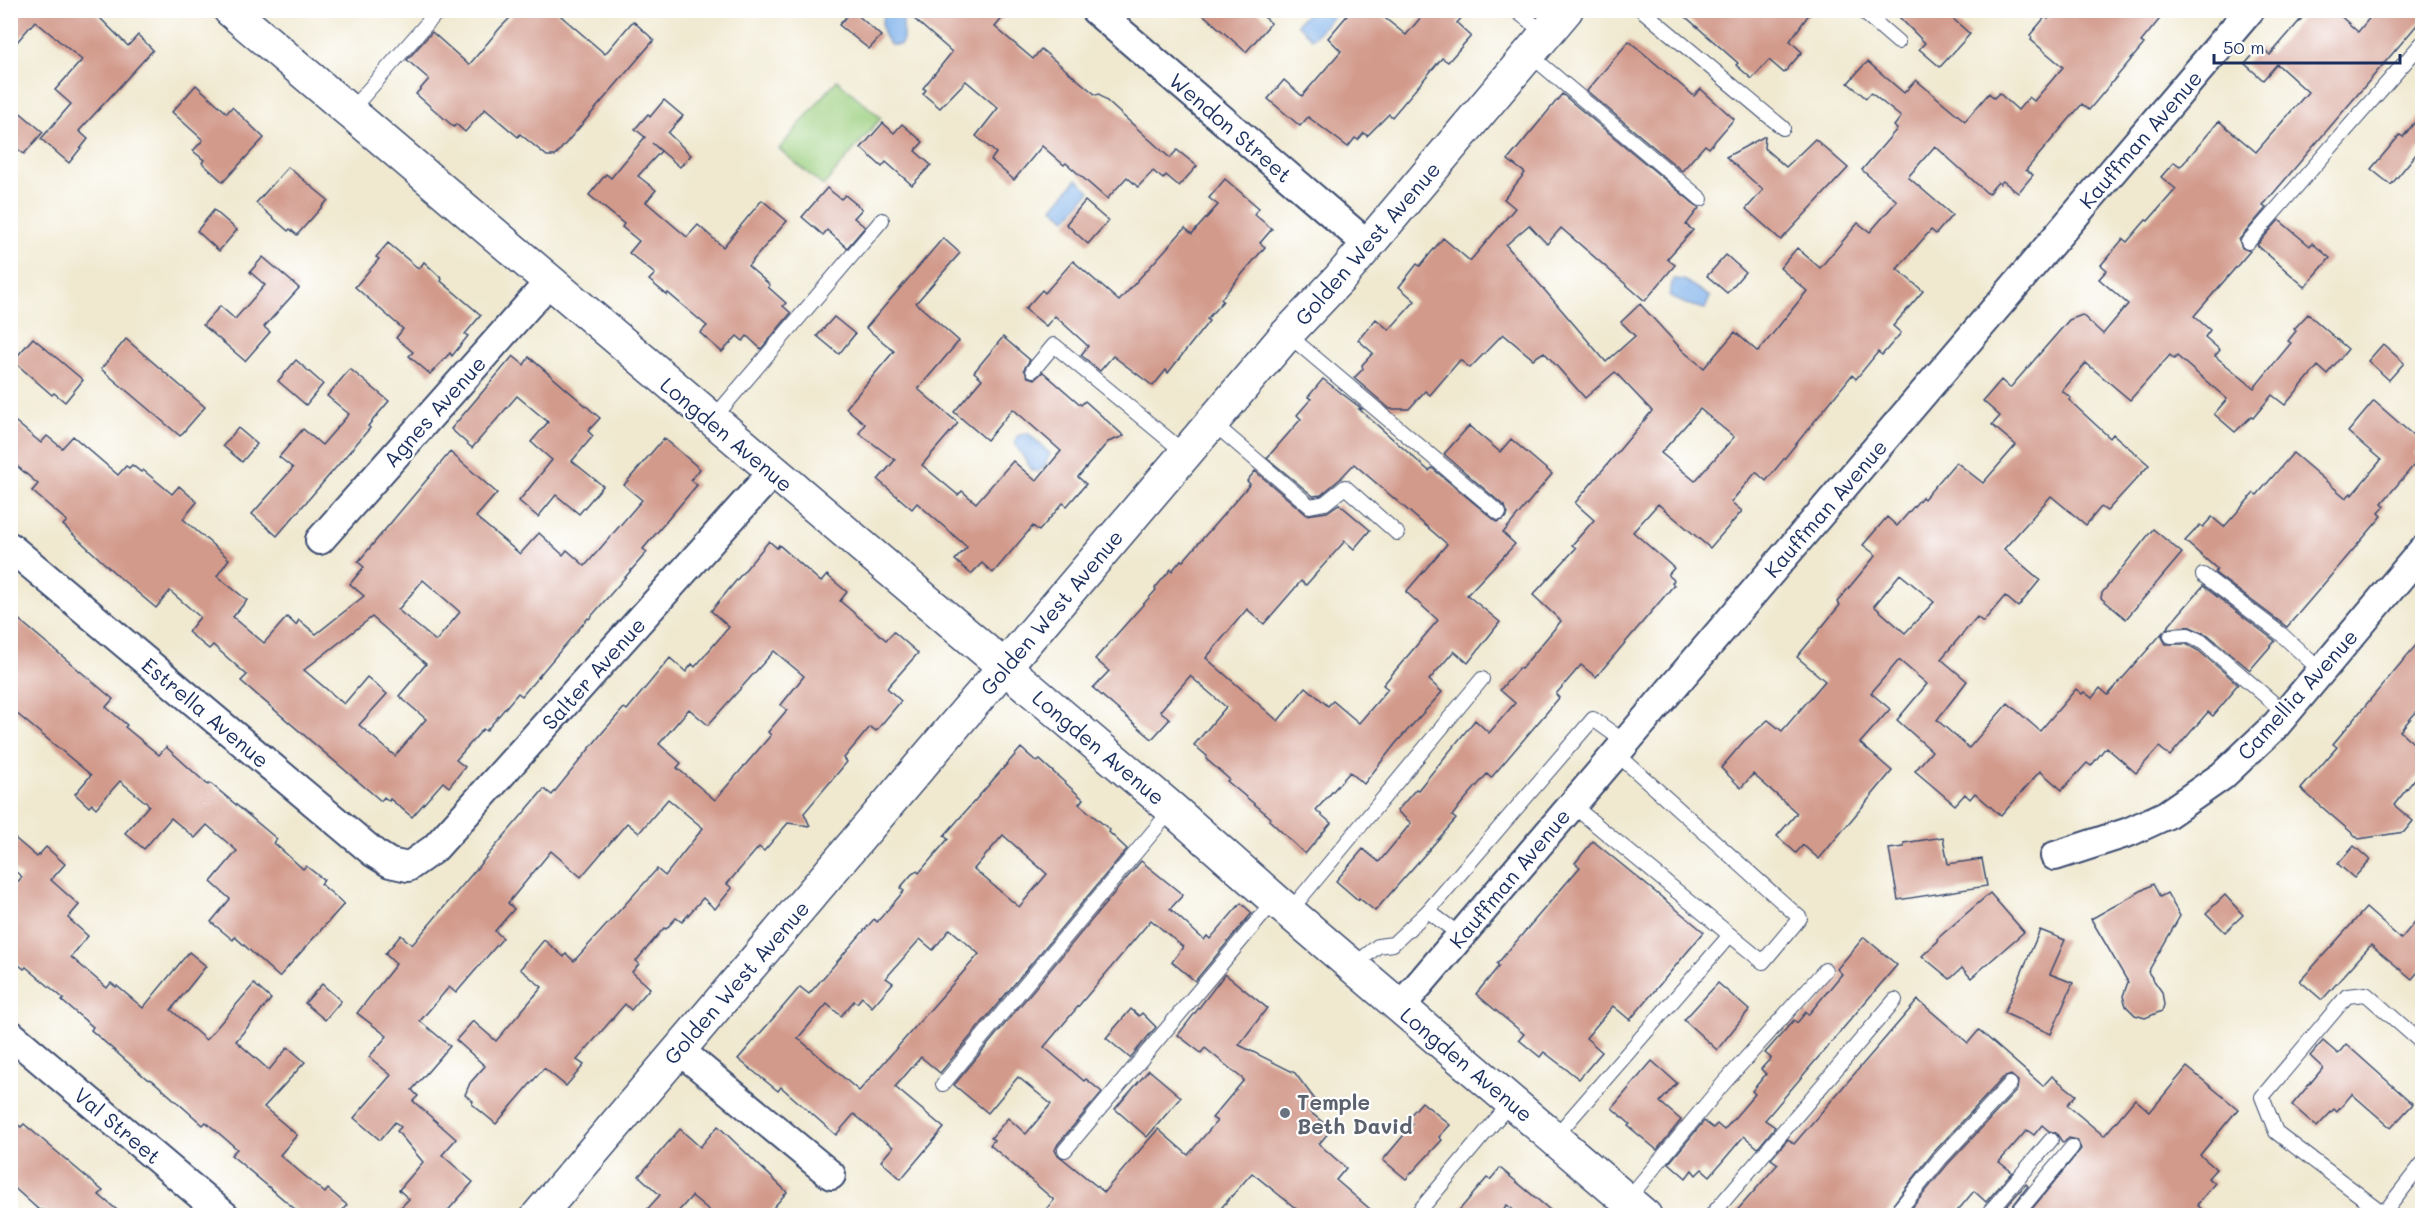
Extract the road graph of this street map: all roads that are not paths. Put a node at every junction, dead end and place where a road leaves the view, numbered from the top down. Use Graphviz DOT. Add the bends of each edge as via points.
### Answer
graph roads {
  1 [pos="230,10"];
  2 [pos="439,10"];
  3 [pos="1095,10"];
  4 [pos="1515,10"];
  5 [pos="1642,10"];
  6 [pos="1861,10"];
  7 [pos="2250,10"];
  8 [pos="1547,33"];
  9 [pos="1898,42"];
  10 [pos="2422,43"];
  11 [pos="349,113"];
  12 [pos="1783,128"];
  13 [pos="1701,199"];
  14 [pos="882,220"];
  15 [pos="2248,242"];
  16 [pos="1367,244"];
  17 [pos="549,282"];
  18 [pos="1287,334"];
  19 [pos="1033,370"];
  20 [pos="712,420"];
  21 [pos="1213,423"];
  22 [pos="1186,454"];
  23 [pos="772,472"];
  24 [pos="1499,513"];
  25 [pos="1397,533"];
  26 [pos="320,540"];
  27 [pos="10,547"];
  28 [pos="2422,551"];
  29 [pos="2203,575"];
  30 [pos="2171,636"];
  31 [pos="1004,668"];
  32 [pos="2321,670"];
  33 [pos="1482,679"];
  34 [pos="2285,713"];
  35 [pos="1620,747"];
  36 [pos="1572,804"];
  37 [pos="1172,809"];
  38 [pos="2055,856"];
  39 [pos="408,867"];
  40 [pos="1282,906"];
  41 [pos="1428,911"];
  42 [pos="1460,935"];
  43 [pos="1730,935"];
  44 [pos="1353,966"];
  45 [pos="1825,970"];
  46 [pos="1895,1000"];
  47 [pos="1400,1007"];
  48 [pos="10,1034"];
  49 [pos="2422,1043"];
  50 [pos="678,1049"];
  51 [pos="943,1084"];
  52 [pos="2010,1084"];
  53 [pos="1512,1101"];
  54 [pos="1554,1138"];
  55 [pos="2050,1140"];
  56 [pos="2072,1147"];
  57 [pos="1065,1150"];
  58 [pos="2422,1164"];
  59 [pos="831,1175"];
  60 [pos="1636,1208"];
  61 [pos="2386,1214"];
  62 [pos="225,1215"];
  63 [pos="538,1215"];
  64 [pos="1415,1215"];
  65 [pos="1711,1215"];
  66 [pos="1894,1215"];
  67 [pos="1986,1215"];
  68 [pos="2015,1215"];
  1 -- 11 [label="street, Longden Avenue"];
  2 -- 11 [label="lane"];
  3 -- 16 [label="street, Wendon Street"];
  4 -- 8 [label="lane"];
  5 -- 12 [label="lane"];
  6 -- 9 [label="lane"];
  7 -- 35 [label="street, Kauffman Avenue"];
  8 -- 13 [label="lane"];
  8 -- 16 [label="street, Golden West Avenue"];
  10 -- 15 [label="lane"];
  11 -- 17 [label="street, Longden Avenue"];
  14 -- 20 [label="lane"];
  16 -- 18 [label="street, Golden West Avenue"];
  17 -- 20 [label="street, Longden Avenue"];
  17 -- 26 [label="street, Agnes Avenue"];
  18 -- 21 [label="street, Golden West Avenue"];
  18 -- 24 [label="lane"];
  19 -- 22 [label="lane" via="1054,345"];
  20 -- 23 [label="street, Longden Avenue"];
  21 -- 22 [label="street, Golden West Avenue"];
  21 -- 25 [label="lane" via="1310,506 1325,503 1345,487"];
  22 -- 31 [label="street, Golden West Avenue"];
  23 -- 31 [label="street, Longden Avenue"];
  23 -- 39 [label="street, Salter Avenue" via="435,848"];
  27 -- 39 [label="street, Estrella Avenue" via="374,853 390,863"];
  28 -- 32 [label="street, Camellia Avenue"];
  29 -- 32 [label="lane"];
  30 -- 34 [label="lane" via="2188,635 2204,643"];
  31 -- 37 [label="street, Longden Avenue"];
  31 -- 50 [label="street, Golden West Avenue"];
  32 -- 34 [label="street, Camellia Avenue"];
  33 -- 40 [label="lane"];
  34 -- 38 [label="street, Camellia Avenue" via="2222,776 2166,815 2129,832"];
  35 -- 36 [label="street, Kauffman Avenue"];
  35 -- 41 [label="lane" via="1593,719"];
  35 -- 43 [label="lane" via="1800,918 1763,962"];
  36 -- 42 [label="street, Kauffman Avenue"];
  36 -- 43 [label="lane"];
  37 -- 40 [label="street, Longden Avenue"];
  37 -- 51 [label="lane"];
  40 -- 44 [label="street, Longden Avenue"];
  40 -- 57 [label="lane"];
  41 -- 42 [label="lane"];
  41 -- 44 [label="lane" via="1394,944 1378,946"];
  42 -- 47 [label="street, Kauffman Avenue"];
  43 -- 54 [label="lane"];
  44 -- 47 [label="street, Longden Avenue"];
  45 -- 60 [label="lane" via="1723,1084"];
  46 -- 65 [label="lane"];
  47 -- 53 [label="street, Longden Avenue"];
  48 -- 62 [label="street, Val Street"];
  49 -- 61 [label="lane" via="2366,994 2347,996 2262,1097 2276,1132"];
  50 -- 59 [label="street"];
  50 -- 63 [label="street, Golden West Avenue"];
  52 -- 66 [label="lane"];
  53 -- 54 [label="street, Longden Avenue"];
  53 -- 64 [label="lane"];
  54 -- 60 [label="street, Longden Avenue"];
  55 -- 67 [label="lane"];
  56 -- 68 [label="lane"];
  58 -- 61 [label="lane"];
}
